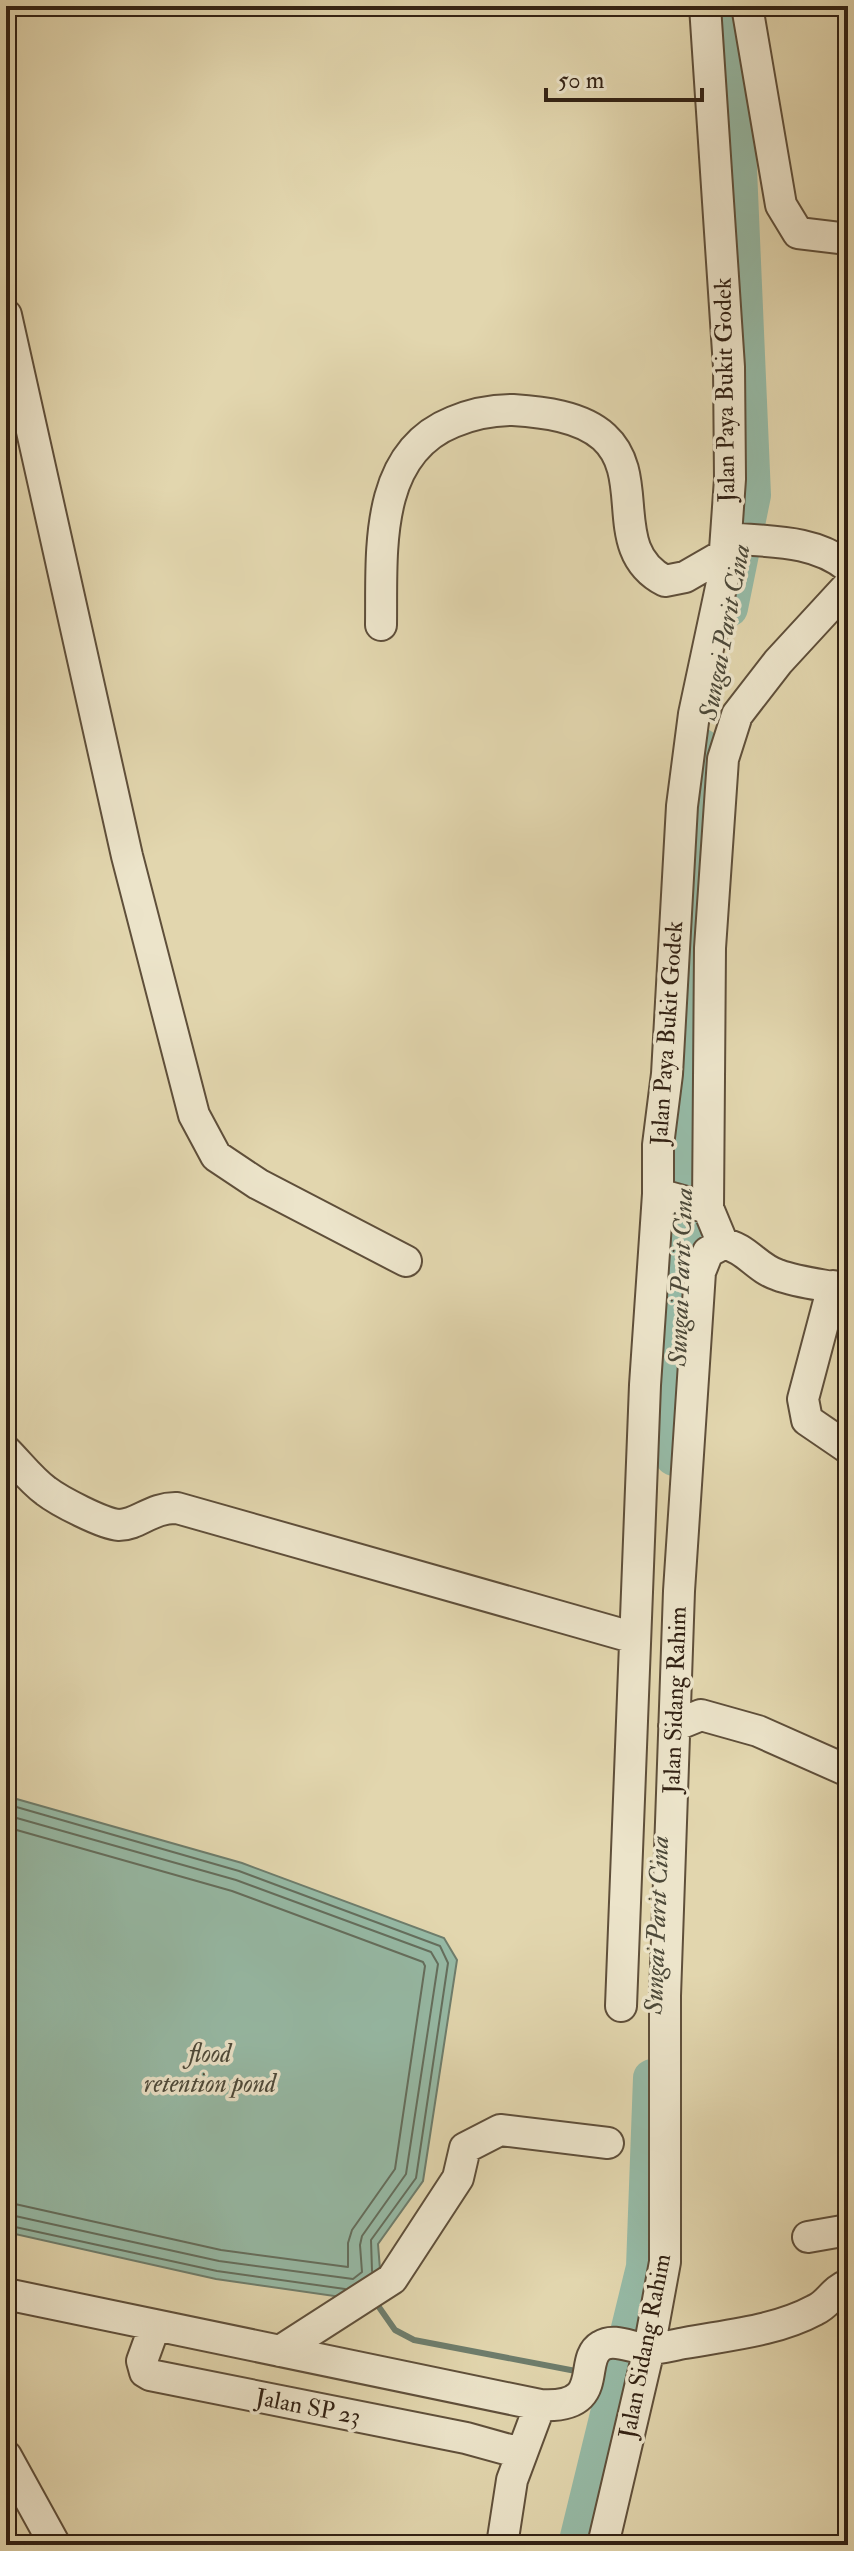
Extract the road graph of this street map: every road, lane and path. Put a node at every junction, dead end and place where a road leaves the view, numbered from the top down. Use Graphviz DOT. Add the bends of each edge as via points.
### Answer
graph roads {
  1 [pos="705,6"];
  2 [pos="747,6"];
  3 [pos="848,239"];
  4 [pos="6,315"];
  5 [pos="737,543"];
  6 [pos="845,571"];
  7 [pos="381,625"];
  8 [pos="661,1195"];
  9 [pos="714,1224"];
  10 [pos="406,1261"];
  11 [pos="840,1288"];
  12 [pos="848,1448"];
  13 [pos="6,1451"];
  14 [pos="635,1638"];
  15 [pos="674,1726"];
  16 [pos="848,1771"];
  17 [pos="621,2006"];
  18 [pos="608,2143"];
  19 [pos="848,2230"];
  20 [pos="808,2237"];
  21 [pos="848,2285"];
  22 [pos="6,2294"];
  23 [pos="155,2325"];
  24 [pos="633,2346"];
  25 [pos="280,2351"];
  26 [pos="540,2405"];
  27 [pos="520,2453"];
  28 [pos="6,2456"];
  29 [pos="55,2545"];
  30 [pos="502,2545"];
  31 [pos="603,2545"];
  1 -- 5 [label="street, Jalan Paya Bukit Godek"];
  2 -- 3 [label="street" via="781,205 798,233"];
  4 -- 10 [label="street" via="127,856 194,1115 216,1156 258,1184"];
  5 -- 6 [label="street" via="789,541"];
  5 -- 7 [label="street" via="685,577 665,581 640,562 631,539 623,463 604,437 577,422 538,411 470,415 439,427 415,445 399,470 388,501 382,548"];
  5 -- 8 [label="street, Jalan Paya Bukit Godek" via="723,578 694,714 682,806 658,1145"];
  6 -- 9 [label="street" via="737,715 723,759 710,948"];
  8 -- 9 [label="street"];
  8 -- 14 [label="street, Jalan Paya Bukit Godek" via="645,1385"];
  9 -- 11 [label="street" via="753,1262 778,1275"];
  9 -- 15 [label="street, Jalan Sidang Rahim" via="700,1272"];
  11 -- 12 [label="street" via="803,1399 807,1420"];
  13 -- 14 [label="street" via="46,1491 106,1522 120,1525 163,1507 177,1508"];
  14 -- 17 [label="street, Jalan Paya Bukit Godek"];
  15 -- 16 [label="street" via="701,1715 758,1731"];
  15 -- 24 [label="street, Jalan Sidang Rahim" via="665,1996 665,2262"];
  18 -- 25 [label="street" via="500,2130 465,2148 458,2178 392,2279"];
  19 -- 20 [label="street"];
  21 -- 24 [label="street" via="837,2288 819,2309 785,2323"];
  22 -- 23 [label="street"];
  23 -- 25 [label="street"];
  23 -- 27 [label="street, Jalan SP 23" via="142,2361 150,2375"];
  24 -- 26 [label="street" via="597,2347 582,2393 559,2406"];
  24 -- 31 [label="street, Jalan Sidang Rahim"];
  25 -- 26 [label="street"];
  26 -- 27 [label="street"];
  27 -- 30 [label="street"];
  28 -- 29 [label="street"];
}
